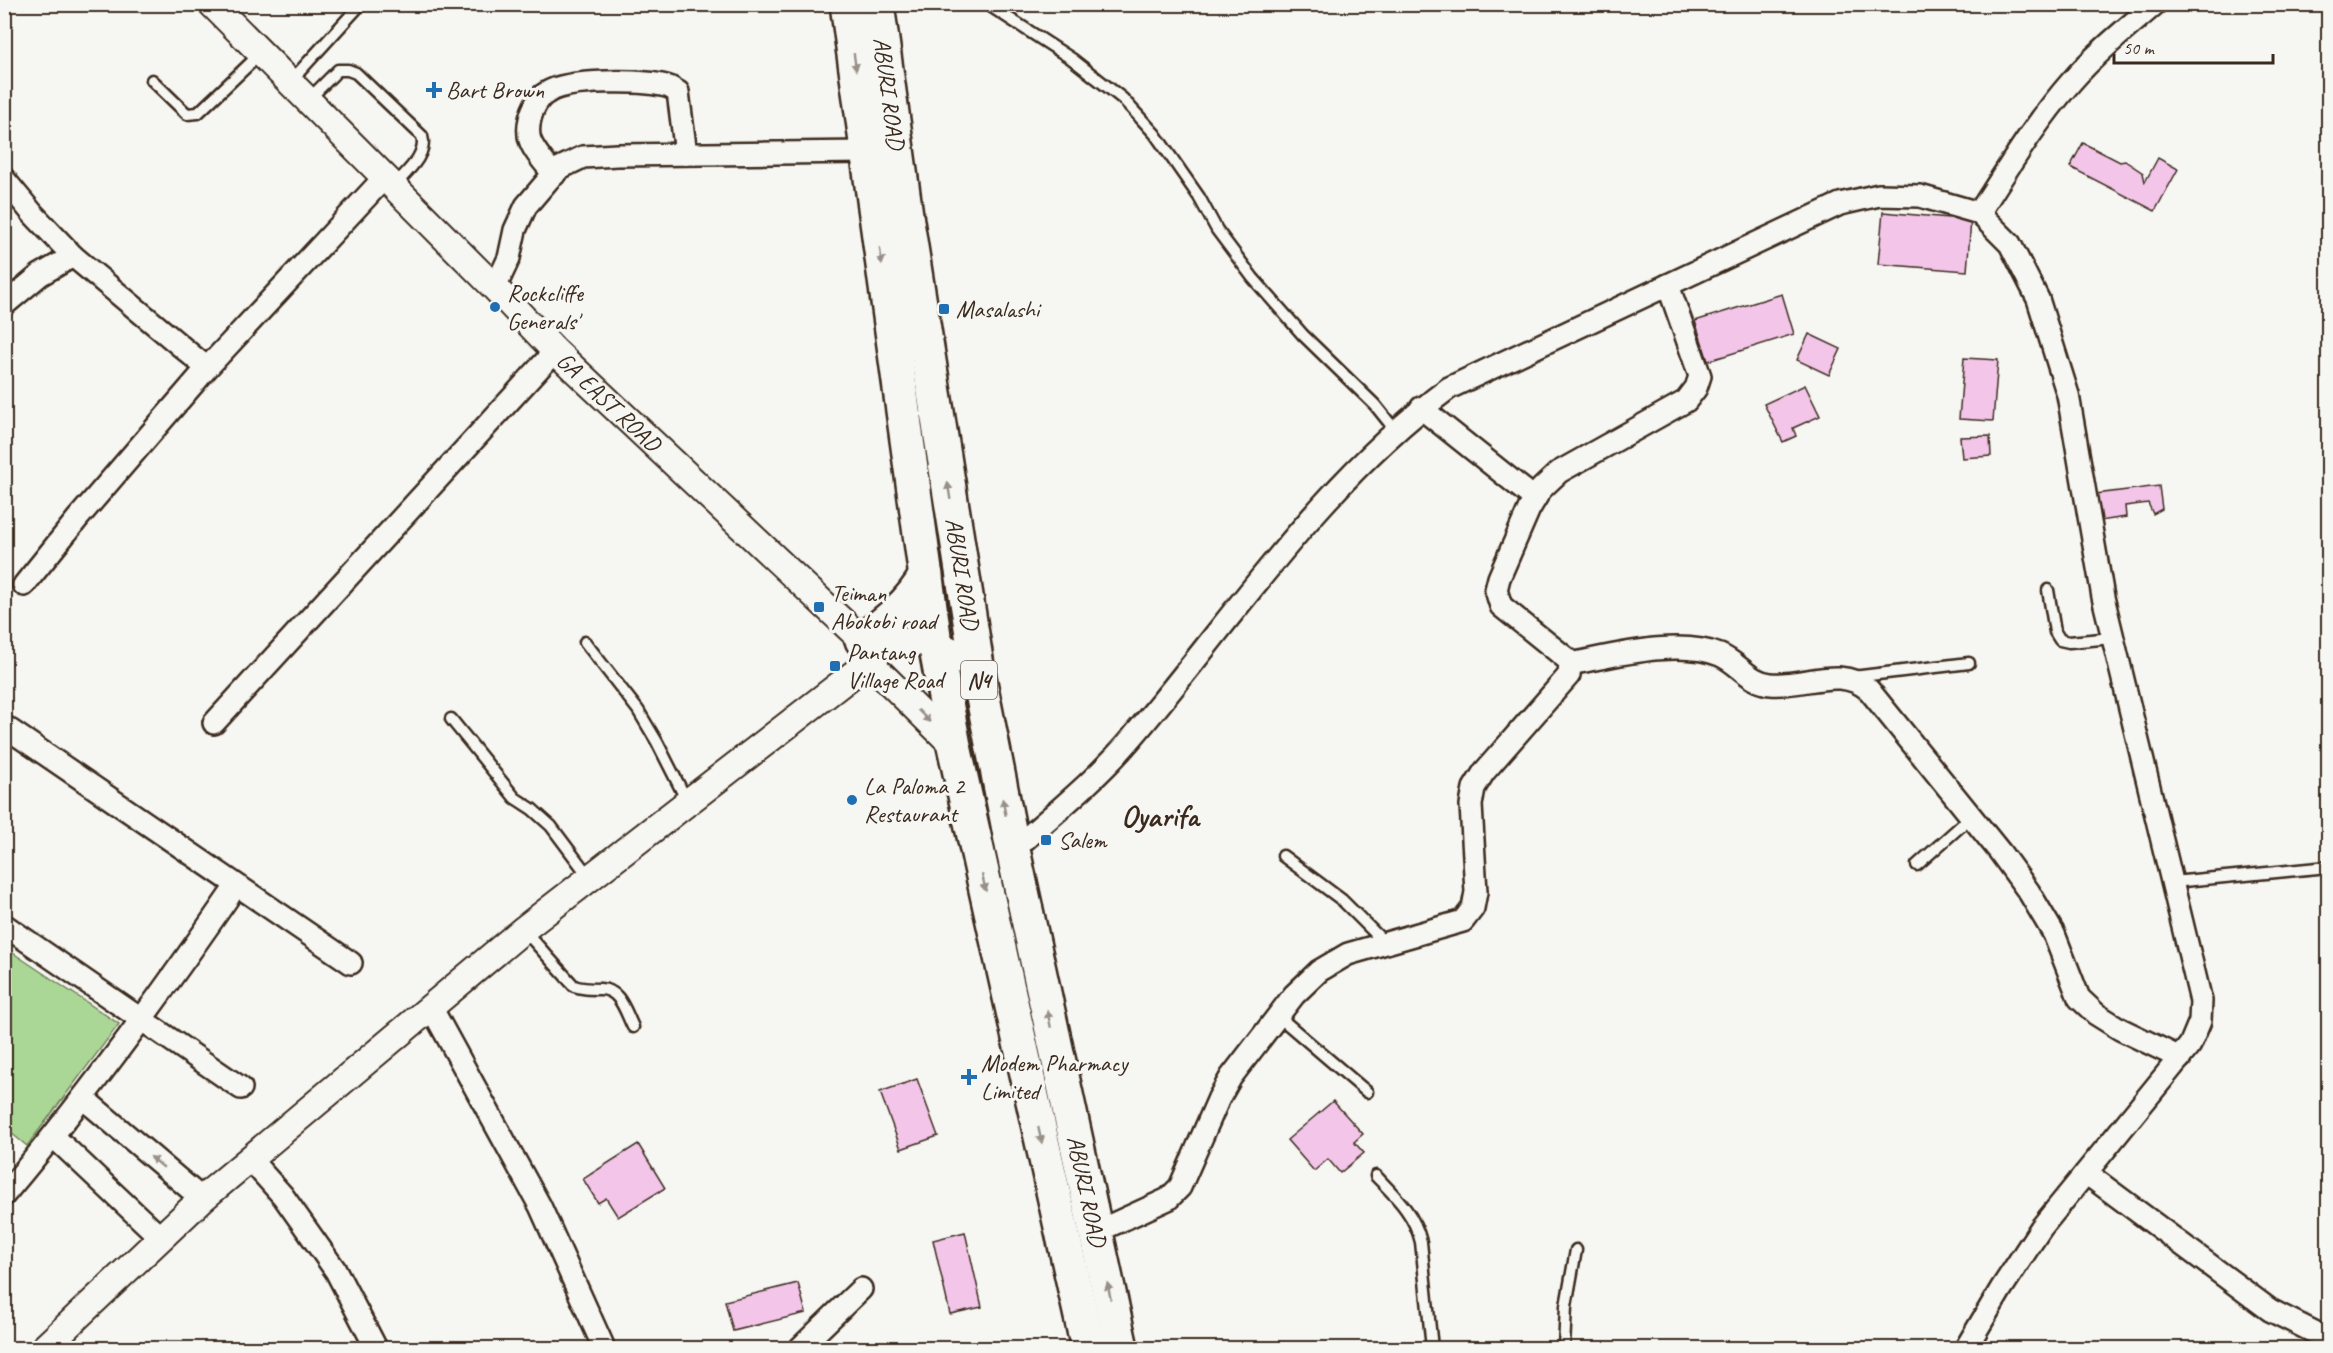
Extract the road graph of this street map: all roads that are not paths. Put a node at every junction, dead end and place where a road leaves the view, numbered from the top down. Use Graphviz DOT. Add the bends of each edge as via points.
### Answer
graph roads {
  1 [pos="361,4"];
  2 [pos="847,4"];
  3 [pos="877,4"];
  4 [pos="987,4"];
  5 [pos="2155,4"];
  6 [pos="223,8"];
  7 [pos="261,53"];
  8 [pos="152,80"];
  9 [pos="290,82"];
  10 [pos="308,100"];
  11 [pos="867,152"];
  12 [pos="686,154"];
  13 [pos="554,175"];
  14 [pos="4,178"];
  15 [pos="389,183"];
  16 [pos="1979,213"];
  17 [pos="73,256"];
  18 [pos="1668,285"];
  19 [pos="495,288"];
  20 [pos="4,305"];
  21 [pos="555,351"];
  22 [pos="207,368"];
  23 [pos="1421,408"];
  24 [pos="1395,430"];
  25 [pos="1535,499"];
  26 [pos="926,575"];
  27 [pos="24,585"];
  28 [pos="2048,590"];
  29 [pos="2112,638"];
  30 [pos="585,642"];
  31 [pos="935,643"];
  32 [pos="874,647"];
  33 [pos="1969,663"];
  34 [pos="1570,664"];
  35 [pos="978,672"];
  36 [pos="1847,678"];
  37 [pos="450,719"];
  38 [pos="214,723"];
  39 [pos="4,726"];
  40 [pos="954,746"];
  41 [pos="688,803"];
  42 [pos="1972,816"];
  43 [pos="1013,850"];
  44 [pos="1283,856"];
  45 [pos="1917,865"];
  46 [pos="2328,867"];
  47 [pos="590,878"];
  48 [pos="2173,882"];
  49 [pos="236,886"];
  50 [pos="4,925"];
  51 [pos="524,929"];
  52 [pos="1385,943"];
  53 [pos="351,963"];
  54 [pos="431,1006"];
  55 [pos="1278,1016"];
  56 [pos="143,1020"];
  57 [pos="633,1026"];
  58 [pos="2180,1058"];
  59 [pos="240,1088"];
  60 [pos="1367,1092"];
  61 [pos="83,1098"];
  62 [pos="54,1137"];
  63 [pos="249,1158"];
  64 [pos="2086,1173"];
  65 [pos="1376,1176"];
  66 [pos="8,1183"];
  67 [pos="202,1199"];
  68 [pos="1096,1232"];
  69 [pos="162,1239"];
  70 [pos="1576,1250"];
  71 [pos="861,1289"];
  72 [pos="2328,1339"];
  73 [pos="44,1348"];
  74 [pos="376,1348"];
  75 [pos="604,1348"];
  76 [pos="800,1348"];
  77 [pos="1088,1348"];
  78 [pos="1121,1348"];
  79 [pos="1432,1348"];
  80 [pos="1564,1348"];
  81 [pos="1966,1348"];
  1 -- 9 [label="lane"];
  2 -- 11 [label="highway, ABURI ROAD / N4, one-way"];
  35 -- 3 [label="highway, ABURI ROAD / N4, one-way"];
  4 -- 24 [label="lane" via="1072,59 1123,99 1161,143 1253,278"];
  5 -- 16 [label="street" via="2071,82 2027,139"];
  6 -- 7 [label="street, GA EAST ROAD"];
  7 -- 8 [label="lane" via="194,115 188,114"];
  7 -- 9 [label="street, GA EAST ROAD"];
  9 -- 10 [label="street, GA EAST ROAD"];
  10 -- 15 [label="street, GA EAST ROAD"];
  10 -- 15 [label="lane" via="338,70 348,70 356,73 422,136 423,151"];
  11 -- 12 [label="street"];
  11 -- 26 [label="highway, ABURI ROAD / N4, one-way"];
  12 -- 13 [label="street" via="583,157"];
  12 -- 13 [label="street" via="678,93 669,86 568,86 548,91 538,100 528,128 529,139"];
  13 -- 19 [label="street" via="526,206"];
  14 -- 17 [label="street"];
  15 -- 19 [label="street, GA EAST ROAD"];
  15 -- 22 [label="street"];
  16 -- 18 [label="street" via="1920,196 1880,195 1840,204"];
  16 -- 29 [label="street" via="2010,244 2038,299 2068,395"];
  17 -- 20 [label="street" via="40,275"];
  17 -- 22 [label="street"];
  18 -- 23 [label="street" via="1449,388"];
  18 -- 25 [label="street" via="1700,376 1696,388 1686,401 1559,472"];
  19 -- 21 [label="street, GA EAST ROAD"];
  21 -- 32 [label="street, GA EAST ROAD"];
  21 -- 38 [label="street"];
  22 -- 27 [label="street"];
  23 -- 24 [label="street"];
  23 -- 25 [label="street"];
  24 -- 43 [label="street" via="1319,507 1128,744"];
  25 -- 34 [label="street" via="1499,578 1497,598 1501,606"];
  26 -- 31 [label="highway, ABURI ROAD / N4"];
  26 -- 32 [label="highway" via="907,603 882,626"];
  28 -- 29 [label="lane" via="2060,640"];
  29 -- 48 [label="street"];
  30 -- 41 [label="lane" via="638,710"];
  31 -- 32 [label="street"];
  31 -- 35 [label="street"];
  31 -- 40 [label="highway, ABURI ROAD / N4"];
  32 -- 40 [label="street, GA EAST ROAD, one-way"];
  32 -- 41 [label="street"];
  33 -- 36 [label="lane"];
  34 -- 36 [label="street" via="1686,648 1720,655 1756,681 1773,685"];
  34 -- 52 [label="street" via="1569,675 1474,788 1473,908 1463,921"];
  43 -- 35 [label="highway, ABURI ROAD / N4, one-way"];
  36 -- 42 [label="street" via="1859,681 1869,690"];
  37 -- 47 [label="lane" via="515,798 551,826"];
  39 -- 49 [label="street"];
  40 -- 77 [label="highway, ABURI ROAD / N4, one-way"];
  41 -- 47 [label="street"];
  42 -- 45 [label="lane"];
  42 -- 58 [label="street" via="2029,892 2049,926 2079,998 2104,1019"];
  68 -- 43 [label="highway, ABURI ROAD / N4, one-way"];
  44 -- 52 [label="lane" via="1342,900"];
  46 -- 48 [label="lane"];
  47 -- 51 [label="street"];
  48 -- 58 [label="street" via="2201,1001 2200,1021"];
  49 -- 53 [label="street"];
  49 -- 56 [label="street"];
  50 -- 56 [label="street"];
  51 -- 54 [label="street"];
  51 -- 57 [label="lane" via="574,986 611,991 619,998"];
  52 -- 55 [label="street" via="1348,954 1319,971"];
  54 -- 63 [label="street"];
  54 -- 75 [label="street" via="540,1206"];
  55 -- 60 [label="lane"];
  55 -- 68 [label="street" via="1231,1077 1180,1187 1168,1199"];
  56 -- 59 [label="street"];
  56 -- 61 [label="street"];
  58 -- 64 [label="street"];
  61 -- 62 [label="street"];
  67 -- 61 [label="street, one-way"];
  62 -- 66 [label="street"];
  62 -- 69 [label="street"];
  63 -- 67 [label="street"];
  63 -- 74 [label="street" via="283,1196 336,1271"];
  64 -- 72 [label="street" via="2270,1310"];
  64 -- 81 [label="street" via="2041,1228"];
  65 -- 79 [label="lane" via="1410,1212 1418,1228"];
  67 -- 69 [label="street"];
  78 -- 68 [label="highway, ABURI ROAD / N4, one-way"];
  69 -- 73 [label="street"];
  70 -- 80 [label="lane" via="1566,1306"];
  71 -- 76 [label="street"];
}
